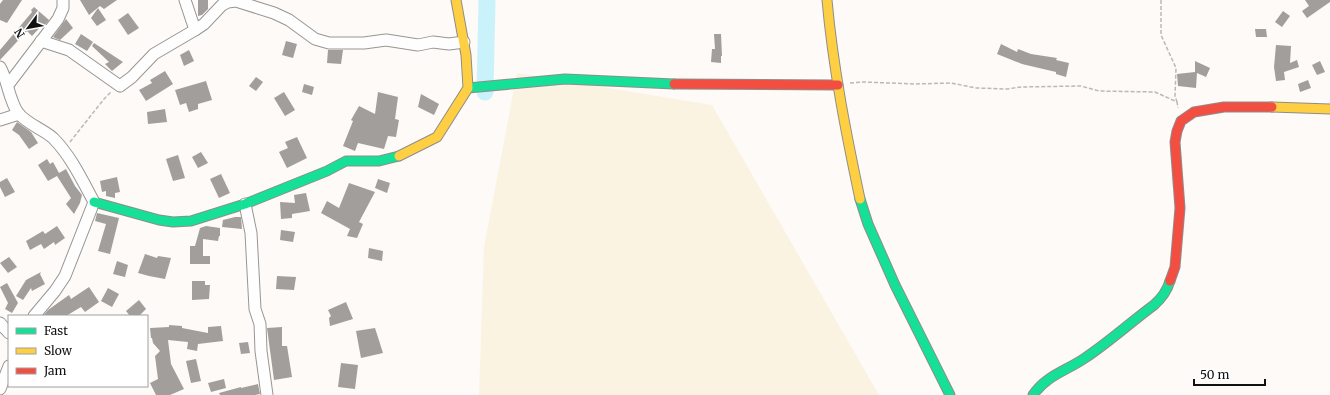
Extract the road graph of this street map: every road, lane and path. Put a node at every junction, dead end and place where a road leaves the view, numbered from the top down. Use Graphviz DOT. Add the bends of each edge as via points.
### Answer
graph roads {
  1 [pos="63,0"];
  2 [pos="185,0"];
  3 [pos="456,0"];
  4 [pos="827,0"];
  5 [pos="1161,0"];
  6 [pos="195,30"];
  7 [pos="41,41"];
  8 [pos="464,42"];
  9 [pos="0,67"];
  10 [pos="8,84"];
  11 [pos="120,86"];
  12 [pos="838,86"];
  13 [pos="468,88"];
  14 [pos="1177,102"];
  15 [pos="1330,109"];
  16 [pos="19,114"];
  17 [pos="0,120"];
  18 [pos="1181,121"];
  19 [pos="64,150"];
  20 [pos="94,202"];
  21 [pos="245,204"];
  22 [pos="35,315"];
  23 [pos="0,323"];
  24 [pos="8,332"];
  25 [pos="8,369"];
  26 [pos="0,389"];
  27 [pos="267,395"];
  28 [pos="950,395"];
  29 [pos="1033,395"];
  1 -- 7 [label="street" via="63,8 58,19"];
  2 -- 6 [label="street"];
  3 -- 8 [label="street"];
  4 -- 12 [label="street"];
  5 -- 14 [label="path" via="1161,35 1176,68"];
  6 -- 8 [label="street" via="222,5 236,1 274,13 299,26 316,39 329,43 386,40 418,45 433,42"];
  6 -- 11 [label="street" via="154,54"];
  7 -- 10 [label="street"];
  7 -- 11 [label="street" via="69,50"];
  8 -- 13 [label="street"];
  9 -- 10 [label="street"];
  10 -- 16 [label="street"];
  11 -- 19 [label="path" via="104,99"];
  12 -- 13 [label="street" via="565,79"];
  12 -- 14 [label="path" via="863,82 950,83 976,88 1007,89 1081,86 1099,91 1155,92"];
  12 -- 28 [label="street" via="860,200 868,224 895,285"];
  13 -- 21 [label="street" via="437,137 407,153 379,161 341,162 327,171"];
  14 -- 18 [label="path"];
  15 -- 18 [label="street" via="1224,107 1194,112"];
  16 -- 17 [label="street"];
  16 -- 19 [label="street" via="51,136"];
  18 -- 29 [label="street" via="1175,142 1180,208 1173,276 1168,289 1154,305 1085,358 1049,377"];
  19 -- 20 [label="street"];
  20 -- 21 [label="street" via="173,222 190,221"];
  20 -- 22 [label="street" via="65,276"];
  21 -- 27 [label="street" via="251,233 255,309 260,324"];
  23 -- 24 [label="street"];
  25 -- 26 [label="street"];
}
